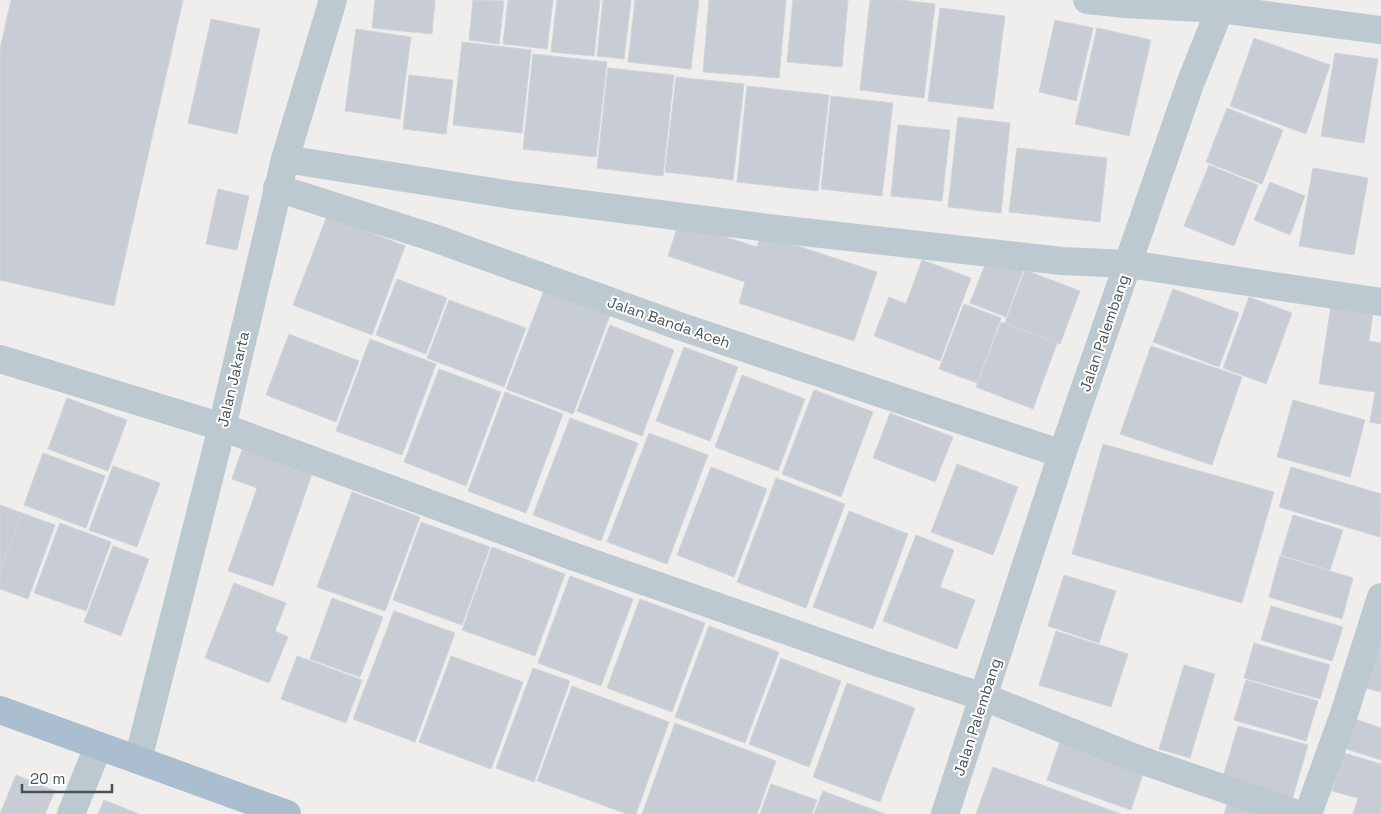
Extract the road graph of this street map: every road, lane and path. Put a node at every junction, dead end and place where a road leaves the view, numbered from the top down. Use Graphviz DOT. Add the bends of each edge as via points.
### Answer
graph roads {
  1 [pos="333,0"];
  2 [pos="1087,0"];
  3 [pos="1220,9"];
  4 [pos="1381,30"];
  5 [pos="285,159"];
  6 [pos="277,188"];
  7 [pos="1128,264"];
  8 [pos="1381,302"];
  9 [pos="0,359"];
  10 [pos="222,427"];
  11 [pos="1062,454"];
  12 [pos="1381,597"];
  13 [pos="984,697"];
  14 [pos="0,710"];
  15 [pos="98,747"];
  16 [pos="138,760"];
  17 [pos="71,814"];
  18 [pos="287,814"];
  19 [pos="945,814"];
  20 [pos="1297,814"];
  21 [pos="1308,814"];
  1 -- 5 [label="street, Jalan Jakarta"];
  2 -- 3 [label="street"];
  3 -- 4 [label="street"];
  3 -- 7 [label="street, Jalan Palembang" via="1190,84"];
  5 -- 6 [label="street, Jalan Jakarta"];
  5 -- 7 [label="street" via="512,194 768,228 1062,261"];
  6 -- 10 [label="street, Jalan Jakarta"];
  6 -- 11 [label="street, Jalan Banda Aceh" via="434,238 688,329"];
  7 -- 8 [label="street"];
  7 -- 11 [label="street, Jalan Palembang"];
  9 -- 10 [label="street"];
  10 -- 13 [label="street" via="572,556"];
  10 -- 16 [label="street, Jalan Jakarta"];
  11 -- 13 [label="street, Jalan Palembang"];
  12 -- 21 [label="street"];
  13 -- 19 [label="street, Jalan Palembang"];
  13 -- 20 [label="street" via="1135,758"];
  14 -- 15 [label="main road"];
  15 -- 16 [label="main road"];
  15 -- 17 [label="street"];
  16 -- 18 [label="main road"];
}
